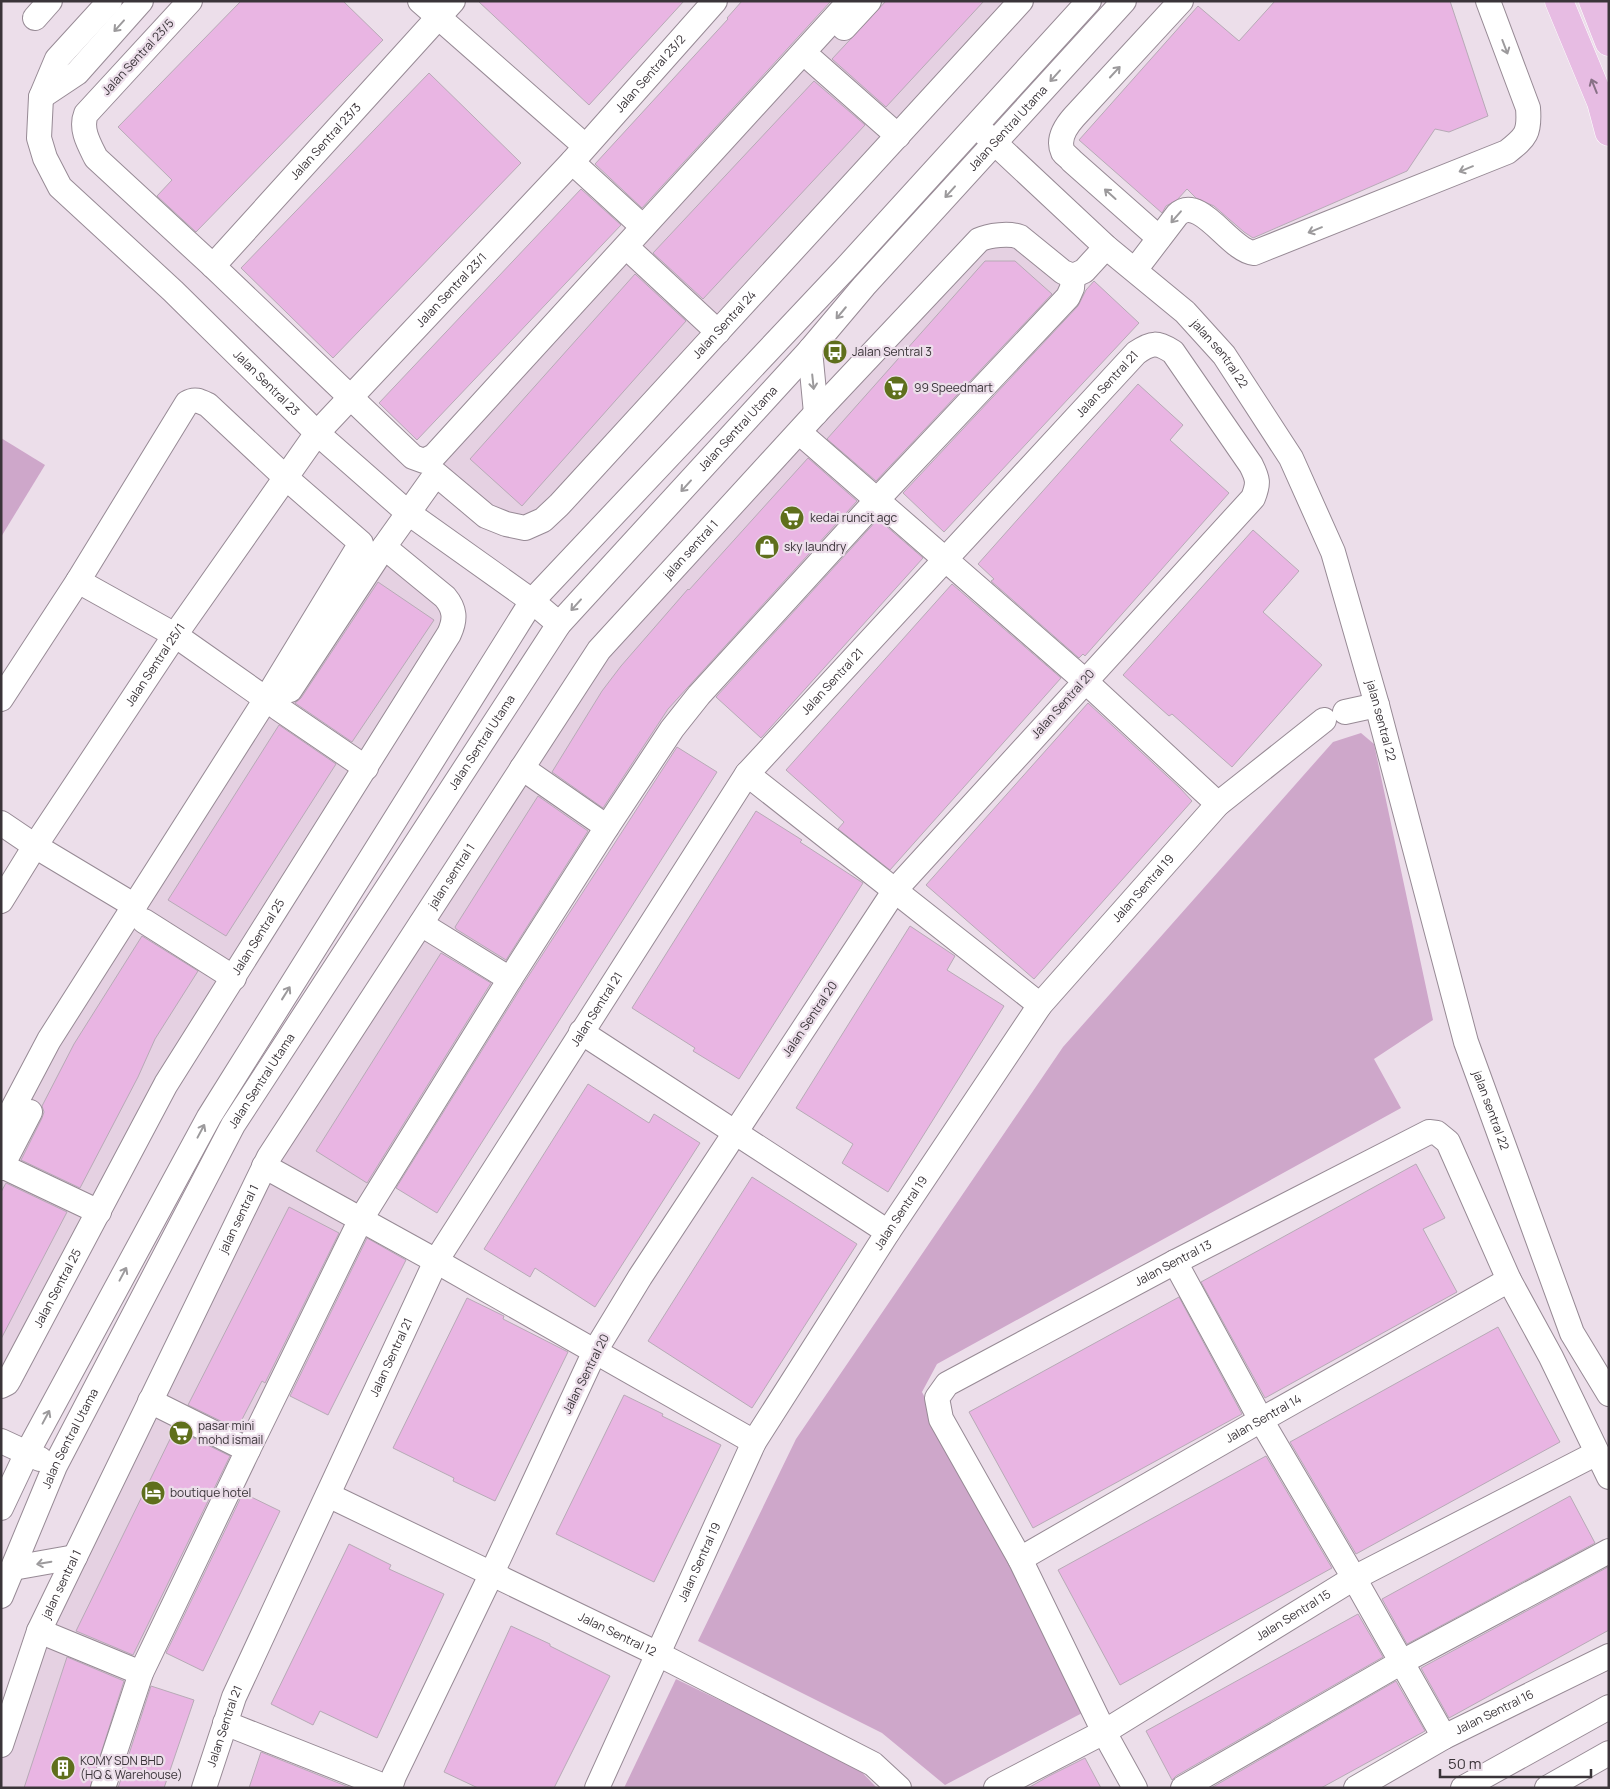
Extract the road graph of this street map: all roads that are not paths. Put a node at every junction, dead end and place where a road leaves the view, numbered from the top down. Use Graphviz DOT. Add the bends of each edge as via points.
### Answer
graph roads {
  1 [pos="110,1"];
  2 [pos="141,1"];
  3 [pos="190,1"];
  4 [pos="420,1"];
  5 [pos="850,1"];
  6 [pos="869,1"];
  7 [pos="1021,1"];
  8 [pos="1089,1"];
  9 [pos="1124,1"];
  10 [pos="1180,1"];
  11 [pos="1488,1"];
  12 [pos="1559,1"];
  13 [pos="1593,1"];
  14 [pos="711,3"];
  15 [pos="446,10"];
  16 [pos="1609,42"];
  17 [pos="813,62"];
  18 [pos="41,97"];
  19 [pos="976,126"];
  20 [pos="1609,132"];
  21 [pos="898,136"];
  22 [pos="994,143"];
  23 [pos="578,154"];
  24 [pos="644,227"];
  25 [pos="1159,238"];
  26 [pos="1106,247"];
  27 [pos="635,255"];
  28 [pos="213,266"];
  29 [pos="1134,270"];
  30 [pos="1073,276"];
  31 [pos="718,332"];
  32 [pos="1155,343"];
  33 [pos="810,350"];
  34 [pos="351,398"];
  35 [pos="816,413"];
  36 [pos="317,433"];
  37 [pos="800,433"];
  38 [pos="436,474"];
  39 [pos="284,477"];
  40 [pos="876,501"];
  41 [pos="407,512"];
  42 [pos="384,547"];
  43 [pos="946,559"];
  44 [pos="78,581"];
  45 [pos="532,601"];
  46 [pos="558,624"];
  47 [pos="175,635"];
  48 [pos="1085,681"];
  49 [pos="1,699"];
  50 [pos="272,703"];
  51 [pos="1377,705"];
  52 [pos="366,768"];
  53 [pos="522,768"];
  54 [pos="747,774"];
  55 [pos="1218,804"];
  56 [pos="1,823"];
  57 [pos="607,827"];
  58 [pos="35,846"];
  59 [pos="895,890"];
  60 [pos="1,901"];
  61 [pos="140,913"];
  62 [pos="421,924"];
  63 [pos="234,978"];
  64 [pos="510,979"];
  65 [pos="1040,1005"];
  66 [pos="581,1032"];
  67 [pos="1,1131"];
  68 [pos="735,1132"];
  69 [pos="264,1166"];
  70 [pos="2,1167"];
  71 [pos="99,1212"];
  72 [pos="361,1219"];
  73 [pos="888,1232"];
  74 [pos="436,1261"];
  75 [pos="1176,1262"];
  76 [pos="1509,1280"];
  77 [pos="595,1351"];
  78 [pos="1,1386"];
  79 [pos="1609,1394"];
  80 [pos="150,1401"];
  81 [pos="1261,1420"];
  82 [pos="1,1441"];
  83 [pos="754,1442"];
  84 [pos="248,1450"];
  85 [pos="27,1453"];
  86 [pos="1597,1453"];
  87 [pos="55,1466"];
  88 [pos="1609,1477"];
  89 [pos="328,1495"];
  90 [pos="1,1508"];
  91 [pos="1609,1551"];
  92 [pos="75,1557"];
  93 [pos="1020,1559"];
  94 [pos="13,1568"];
  95 [pos="491,1575"];
  96 [pos="1354,1578"];
  97 [pos="1,1596"];
  98 [pos="39,1631"];
  99 [pos="658,1654"];
  100 [pos="1609,1656"];
  101 [pos="1400,1662"];
  102 [pos="141,1673"];
  103 [pos="1609,1706"];
  104 [pos="225,1723"];
  105 [pos="1104,1732"];
  106 [pos="1444,1737"];
  107 [pos="1,1745"];
  108 [pos="1609,1754"];
  109 [pos="103,1788"];
  110 [pos="204,1788"];
  111 [pos="390,1788"];
  112 [pos="597,1788"];
  113 [pos="899,1788"];
  114 [pos="996,1788"];
  115 [pos="1134,1788"];
  116 [pos="1183,1788"];
  117 [pos="1356,1788"];
  118 [pos="1464,1788"];
  119 [pos="1547,1788"];
  1 -- 18 [label="street, Jalan Sentral 23" via="57,59"];
  2 -- 18 [label="street, one-way" via="77,73"];
  3 -- 28 [label="street, Jalan Sentral 23/5" via="86,114 83,122 96,158"];
  4 -- 15 [label="street"];
  5 -- 24 [label="street"];
  6 -- 17 [label="street"];
  7 -- 21 [label="street, Jalan Sentral 24"];
  8 -- 19 [label="street, Jalan Sentral Utama"];
  9 -- 22 [label="street, Jalan Sentral Utama, one-way"];
  25 -- 10 [label="street, one-way" via="1072,161 1063,151 1061,141 1074,117"];
  11 -- 25 [label="street, one-way" via="1528,108 1526,134 1507,152 1259,252 1244,250 1193,209 1181,210"];
  20 -- 12 [label="main road, one-way"];
  13 -- 16 [label="main road"];
  14 -- 23 [label="street, Jalan Sentral 23/2"];
  15 -- 23 [label="street"];
  15 -- 28 [label="street, Jalan Sentral 23/3"];
  17 -- 21 [label="street"];
  17 -- 27 [label="street"];
  18 -- 36 [label="street, Jalan Sentral 23" via="39,138 44,158 60,186 173,291"];
  19 -- 22 [label="street, jalan sentral 22"];
  19 -- 45 [label="street, Jalan Sentral Utama"];
  21 -- 31 [label="street, Jalan Sentral 24"];
  22 -- 26 [label="street, jalan sentral 22"];
  22 -- 33 [label="street, Jalan Sentral Utama, one-way"];
  23 -- 24 [label="street"];
  23 -- 34 [label="street, Jalan Sentral 23/1"];
  24 -- 34 [label="street" via="430,460 413,457"];
  25 -- 29 [label="street"];
  26 -- 29 [label="street, jalan sentral 22"];
  26 -- 30 [label="street" via="1084,271"];
  27 -- 31 [label="street"];
  27 -- 38 [label="street"];
  28 -- 34 [label="street"];
  29 -- 51 [label="street, jalan sentral 22" via="1186,312 1224,356 1291,458 1333,552"];
  30 -- 35 [label="street, jalan sentral 1" via="1063,272 1020,237 1013,235 979,240"];
  30 -- 40 [label="street" via="1068,296"];
  31 -- 38 [label="street, Jalan Sentral 24" via="543,520 525,528 486,516"];
  32 -- 43 [label="street, Jalan Sentral 21" via="1136,352"];
  32 -- 48 [label="street, Jalan Sentral 20" via="1173,352 1251,465 1258,486 1245,508"];
  33 -- 35 [label="street, one-way"];
  33 -- 46 [label="street, Jalan Sentral Utama, one-way"];
  34 -- 36 [label="street, Jalan Sentral 23/1"];
  35 -- 37 [label="street, jalan sentral 1"];
  36 -- 39 [label="street, Jalan Sentral 25/1"];
  36 -- 41 [label="street, Jalan Sentral 23"];
  37 -- 40 [label="street"];
  37 -- 53 [label="street, jalan sentral 1" via="599,650"];
  38 -- 41 [label="street"];
  39 -- 44 [label="street" via="208,405 192,400 187,403"];
  39 -- 47 [label="street, Jalan Sentral 25/1"];
  39 -- 50 [label="street" via="361,543"];
  40 -- 43 [label="street"];
  40 -- 57 [label="street" via="685,712"];
  41 -- 42 [label="street"];
  41 -- 45 [label="street, Jalan Sentral 23"];
  42 -- 50 [label="street"];
  42 -- 52 [label="street, Jalan Sentral 25" via="445,597 452,610 453,624"];
  43 -- 48 [label="street"];
  43 -- 54 [label="street, Jalan Sentral 21"];
  44 -- 47 [label="street"];
  44 -- 49 [label="street"];
  45 -- 46 [label="street, Jalan Sentral 23"];
  85 -- 45 [label="street, Jalan Sentral Utama, one-way" via="209,1117"];
  46 -- 87 [label="street, Jalan Sentral Utama" via="233,1125"];
  47 -- 50 [label="street"];
  47 -- 58 [label="street, Jalan Sentral 25/1"];
  48 -- 55 [label="street"];
  48 -- 59 [label="street, Jalan Sentral 20"];
  50 -- 52 [label="street"];
  50 -- 61 [label="street"];
  51 -- 55 [label="street, Jalan Sentral 19" via="1335,716"];
  51 -- 79 [label="street, jalan sentral 22" via="1466,1042 1572,1333"];
  52 -- 63 [label="street, Jalan Sentral 25"];
  53 -- 57 [label="street"];
  53 -- 62 [label="street, jalan sentral 1"];
  54 -- 59 [label="street"];
  54 -- 66 [label="street, Jalan Sentral 21"];
  55 -- 65 [label="street, Jalan Sentral 19"];
  56 -- 58 [label="street"];
  57 -- 64 [label="street"];
  58 -- 60 [label="street, Jalan Sentral 25/1"];
  58 -- 61 [label="street"];
  59 -- 65 [label="street"];
  59 -- 68 [label="street, Jalan Sentral 20"];
  61 -- 63 [label="street"];
  61 -- 67 [label="street" via="49,1040"];
  61 -- 70 [label="street" via="58,1055"];
  62 -- 64 [label="street"];
  62 -- 69 [label="street, jalan sentral 1"];
  63 -- 71 [label="street, Jalan Sentral 25" via="166,1084"];
  64 -- 72 [label="street"];
  65 -- 73 [label="street, Jalan Sentral 19"];
  66 -- 68 [label="street"];
  66 -- 74 [label="street, Jalan Sentral 21"];
  68 -- 73 [label="street"];
  68 -- 77 [label="street, Jalan Sentral 20"];
  69 -- 72 [label="street"];
  69 -- 80 [label="street, jalan sentral 1"];
  70 -- 71 [label="street"];
  71 -- 78 [label="street, Jalan Sentral 25" via="10,1378"];
  72 -- 74 [label="street"];
  72 -- 84 [label="street"];
  73 -- 83 [label="street, Jalan Sentral 19"];
  74 -- 77 [label="street"];
  74 -- 89 [label="street, Jalan Sentral 21"];
  75 -- 76 [label="street, Jalan Sentral 13" via="1429,1132 1437,1133 1448,1142"];
  75 -- 81 [label="street"];
  75 -- 93 [label="street, Jalan Sentral 13" via="948,1384 937,1398 941,1419"];
  76 -- 81 [label="street, Jalan Sentral 14"];
  76 -- 86 [label="street"];
  77 -- 83 [label="street"];
  77 -- 95 [label="street, Jalan Sentral 20"];
  80 -- 84 [label="street"];
  80 -- 92 [label="street, jalan sentral 1"];
  81 -- 93 [label="street, Jalan Sentral 14"];
  81 -- 96 [label="street"];
  82 -- 85 [label="street"];
  83 -- 99 [label="street, Jalan Sentral 19"];
  84 -- 102 [label="street"];
  85 -- 87 [label="street"];
  85 -- 90 [label="street, Jalan Sentral Utama"];
  86 -- 88 [label="street"];
  86 -- 96 [label="street, Jalan Sentral 15"];
  87 -- 94 [label="street, Jalan Sentral Utama"];
  89 -- 95 [label="street, Jalan Sentral 12"];
  89 -- 104 [label="street, Jalan Sentral 21" via="234,1697"];
  91 -- 101 [label="street"];
  92 -- 94 [label="street, one-way"];
  92 -- 98 [label="street, jalan sentral 1"];
  93 -- 105 [label="street"];
  94 -- 97 [label="street, Jalan Sentral Utama"];
  95 -- 99 [label="street, Jalan Sentral 12"];
  95 -- 111 [label="street, Jalan Sentral 20"];
  96 -- 101 [label="street"];
  96 -- 105 [label="street, Jalan Sentral 15"];
  98 -- 102 [label="street"];
  98 -- 107 [label="street, jalan sentral 1"];
  99 -- 112 [label="street, Jalan Sentral 19"];
  99 -- 113 [label="street, Jalan Sentral 12" via="873,1764"];
  100 -- 106 [label="street, Jalan Sentral 16"];
  101 -- 106 [label="street"];
  101 -- 116 [label="street"];
  102 -- 109 [label="street"];
  103 -- 118 [label="street"];
  104 -- 110 [label="street, Jalan Sentral 21"];
  104 -- 111 [label="street"];
  105 -- 114 [label="street, Jalan Sentral 15"];
  105 -- 115 [label="street"];
  106 -- 117 [label="street, Jalan Sentral 16"];
  108 -- 119 [label="street"];
}
